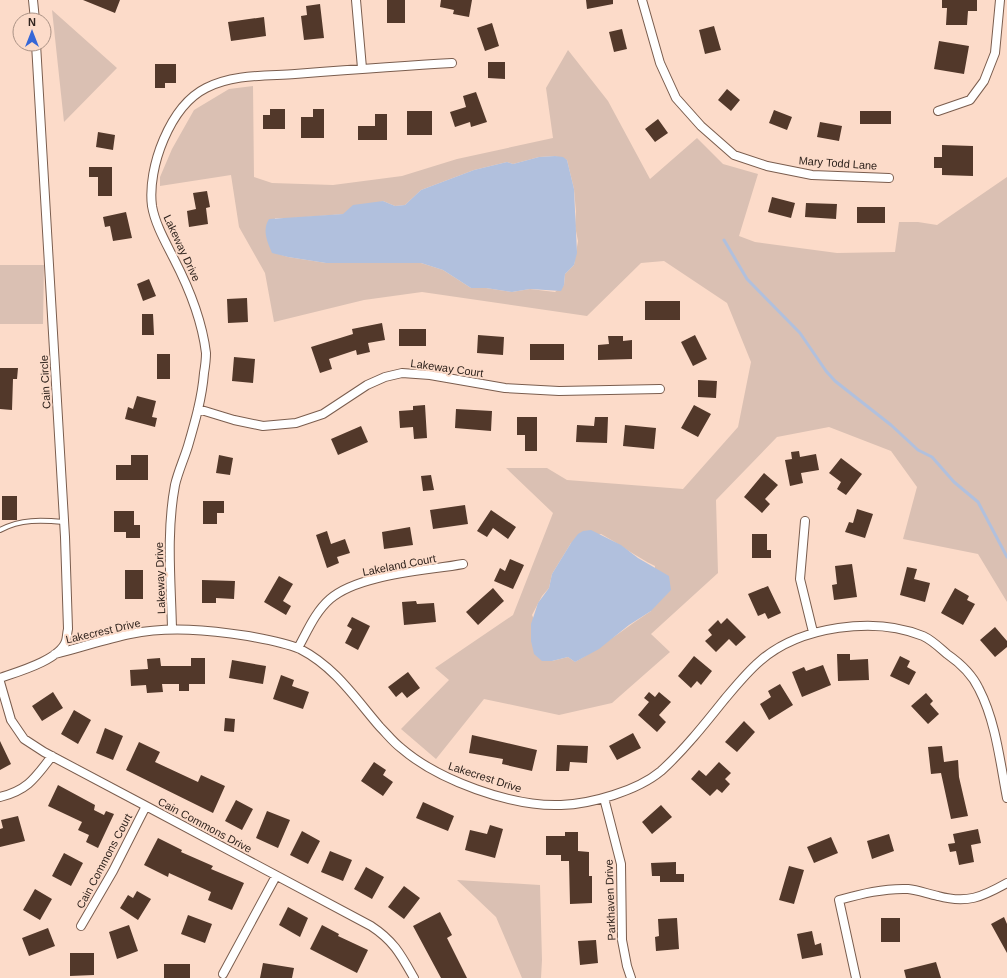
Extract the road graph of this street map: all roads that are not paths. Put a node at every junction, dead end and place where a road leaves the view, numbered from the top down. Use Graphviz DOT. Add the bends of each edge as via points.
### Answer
graph roads {
  1 [pos="33,0"];
  2 [pos="356,0"];
  3 [pos="642,0"];
  4 [pos="1000,0"];
  5 [pos="34,12"];
  6 [pos="36,52"];
  7 [pos="452,63"];
  8 [pos="362,68"];
  9 [pos="938,111"];
  10 [pos="889,178"];
  11 [pos="660,389"];
  12 [pos="198,409"];
  13 [pos="805,521"];
  14 [pos="64,522"];
  15 [pos="0,530"];
  16 [pos="463,564"];
  17 [pos="172,630"];
  18 [pos="812,632"];
  19 [pos="298,648"];
  20 [pos="55,654"];
  21 [pos="0,678"];
  22 [pos="0,682"];
  23 [pos="52,756"];
  24 [pos="0,796"];
  25 [pos="604,798"];
  26 [pos="1007,798"];
  27 [pos="146,806"];
  28 [pos="276,876"];
  29 [pos="1007,882"];
  30 [pos="81,926"];
  31 [pos="223,974"];
  32 [pos="414,978"];
  33 [pos="632,978"];
  34 [pos="856,978"];
  1 -- 5 [label="street"];
  2 -- 8 [label="street"];
  3 -- 10 [label="street, Mary Todd Lane" via="660,62 676,98 701,126 734,155 767,166 812,175"];
  4 -- 9 [label="street" via="995,52 984,81 970,100"];
  6 -- 14 [label="street, Cain Circle"];
  7 -- 8 [label="street, Lakeway Drive"];
  8 -- 12 [label="street, Lakeway Drive" via="227,79 205,88 190,99 176,117 160,148 152,175 152,208 160,231 190,290 200,326 206,354"];
  11 -- 12 [label="street, Lakeway Court" via="559,391 513,388 402,373 366,385 323,414 296,423 263,426"];
  12 -- 17 [label="street, Lakeway Drive" via="176,483 171,511"];
  13 -- 18 [label="street" via="800,579"];
  14 -- 15 [label="lane" via="33,520"];
  14 -- 20 [label="street, Cain Circle" via="68,629 66,643"];
  16 -- 19 [label="street, Lakeland Court" via="371,580 348,588 330,599 317,614"];
  17 -- 19 [label="street, Lakecrest Drive" via="214,630"];
  17 -- 20 [label="street, Lakecrest Drive" via="131,634"];
  18 -- 25 [label="street, Lakecrest Drive" via="761,660 659,773 636,786"];
  18 -- 26 [label="street, Lakecrest Drive" via="854,626 890,627 926,637 962,665 978,687 991,720"];
  19 -- 25 [label="street, Lakecrest Drive" via="328,667 400,748 432,771 505,798 529,803 561,805"];
  20 -- 21 [label="street, Cain Circle" via="32,667"];
  22 -- 23 [label="street, Cain Commons Drive" via="11,720 24,739"];
  23 -- 24 [label="street" via="28,784 17,792"];
  23 -- 27 [label="street, Cain Commons Drive"];
  25 -- 33 [label="street, Parkhaven Drive" via="621,864 622,940"];
  27 -- 28 [label="street, Cain Commons Drive"];
  27 -- 30 [label="street, Cain Commons Court"];
  28 -- 31 [label="street"];
  28 -- 32 [label="street, Cain Commons Drive" via="387,937"];
  29 -- 34 [label="street" via="978,898 966,900 952,900 910,889 893,889 839,900"];
}
